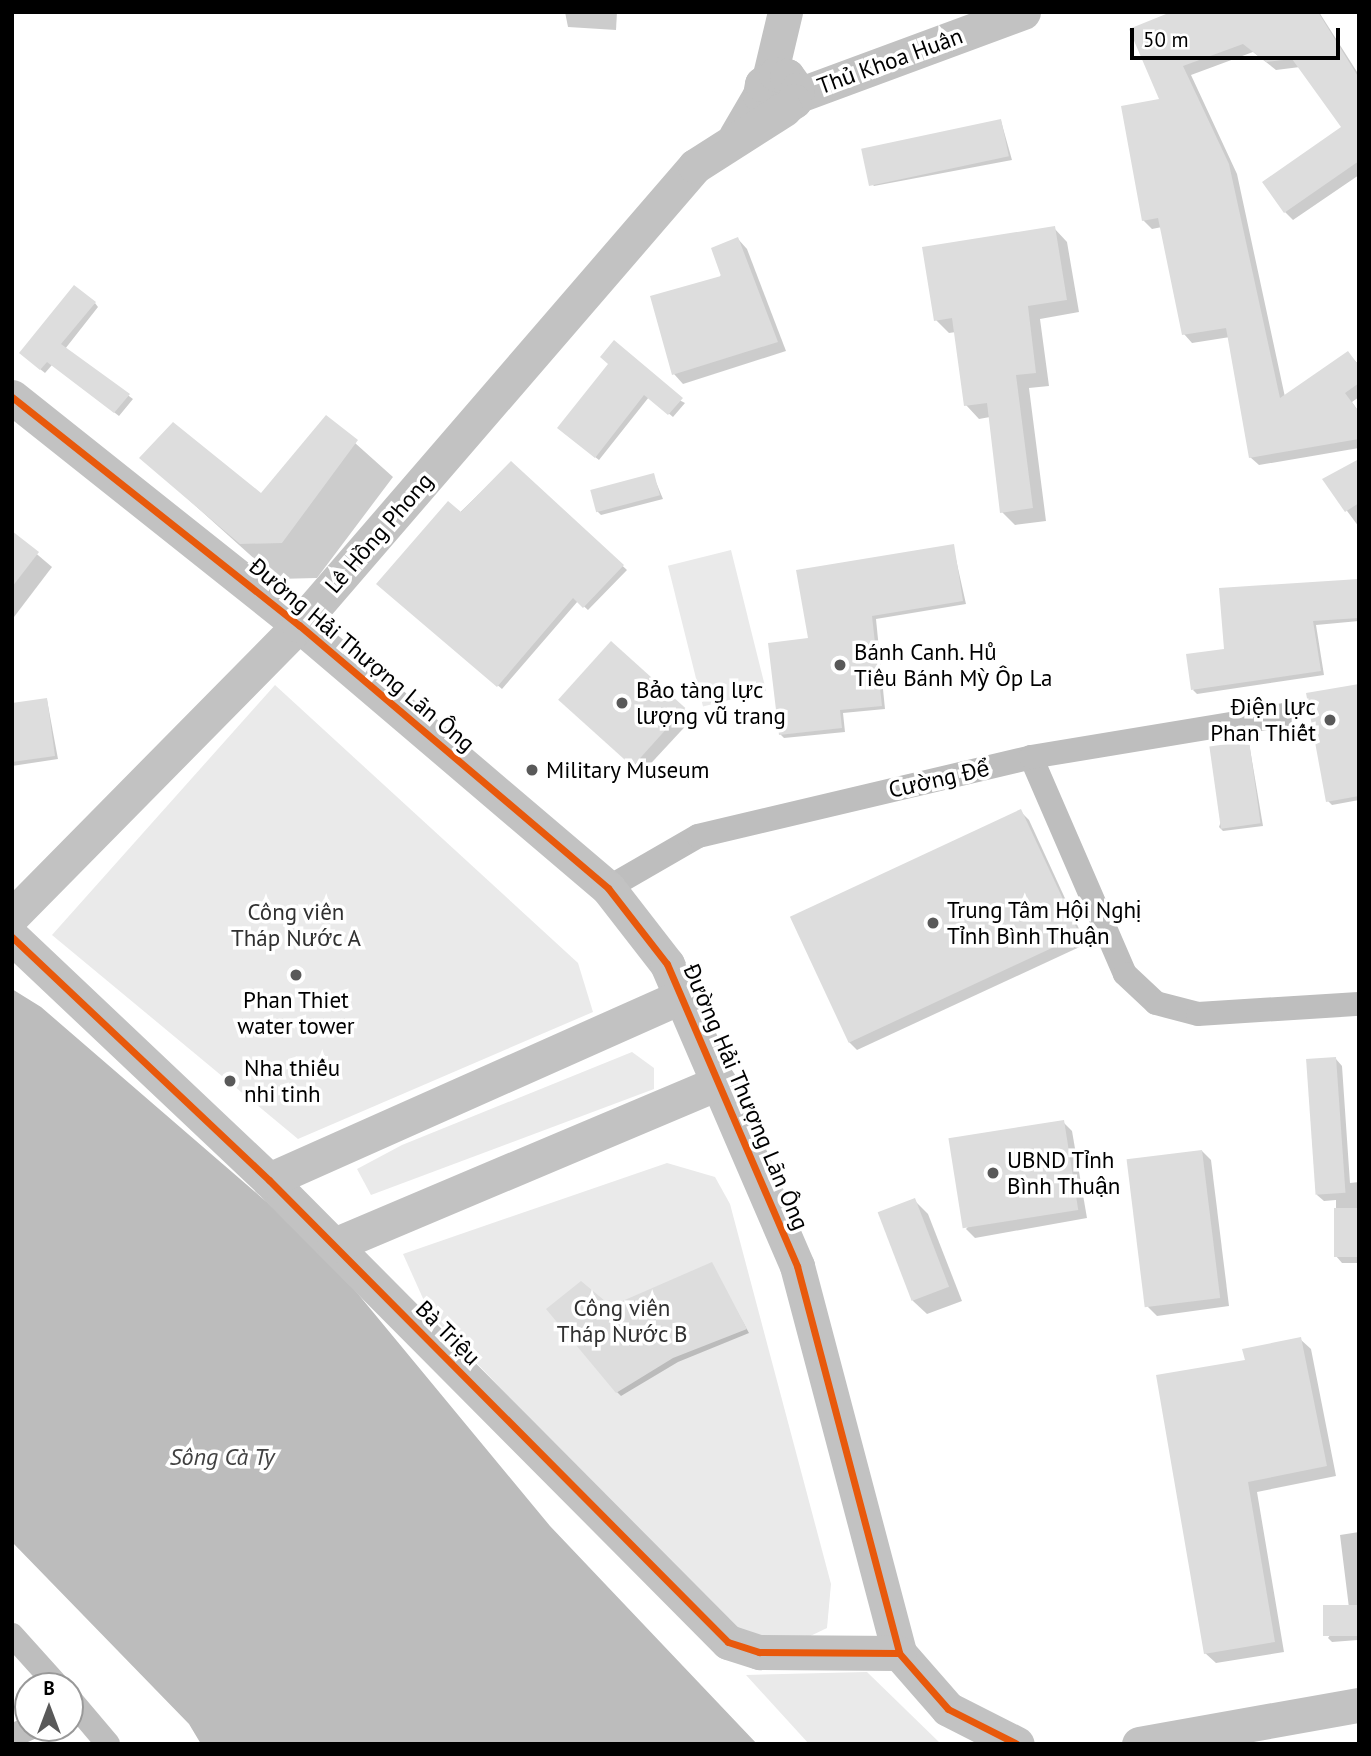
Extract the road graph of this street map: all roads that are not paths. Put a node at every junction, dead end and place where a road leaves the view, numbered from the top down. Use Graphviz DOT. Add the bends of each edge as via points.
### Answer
graph roads {
  1 [pos="785,12"];
  2 [pos="1023,12"];
  3 [pos="778,94"];
  4 [pos="12,397"];
  5 [pos="299,625"];
  6 [pos="1284,715"];
  7 [pos="1031,757"];
  8 [pos="608,888"];
  9 [pos="12,916"];
  10 [pos="12,937"];
  11 [pos="682,996"];
  12 [pos="1359,1004"];
  13 [pos="719,1082"];
  14 [pos="269,1180"];
  15 [pos="334,1245"];
  16 [pos="12,1635"];
  17 [pos="899,1653"];
  18 [pos="45,1672"];
  19 [pos="1359,1705"];
  20 [pos="84,1718"];
  21 [pos="108,1744"];
  22 [pos="1017,1744"];
  23 [pos="1139,1744"];
  1 -- 3 [label="street, Lê Hồng Phong"];
  2 -- 3 [label="street, Thủ Khoa Huân"];
  3 -- 5 [label="street, Lê Hồng Phong" via="733,141 695,166"];
  4 -- 5 [label="street, Đường Hải Thượng Lãn Ông"];
  5 -- 8 [label="street, Đường Hải Thượng Lãn Ông"];
  5 -- 9 [label="street, Lê Hồng Phong"];
  6 -- 7 [label="street, Cường Để"];
  7 -- 8 [label="street, Cường Để" via="698,836"];
  7 -- 12 [label="street" via="1125,974 1156,1003 1198,1014"];
  8 -- 11 [label="street, Đường Hải Thượng Lãn Ông" via="667,964"];
  10 -- 14 [label="street, Bà Triệu"];
  11 -- 13 [label="street, Đường Hải Thượng Lãn Ông"];
  11 -- 14 [label="street"];
  13 -- 15 [label="street"];
  13 -- 17 [label="street, Đường Hải Thượng Lãn Ông" via="797,1266"];
  14 -- 15 [label="street, Bà Triệu"];
  15 -- 17 [label="street, Bà Triệu" via="728,1642 759,1652"];
  16 -- 18 [label="street"];
  17 -- 22 [label="street, Đường Hải Thượng Lãn Ông" via="948,1709"];
  19 -- 23 [label="street"];
  20 -- 21 [label="street"];
}
